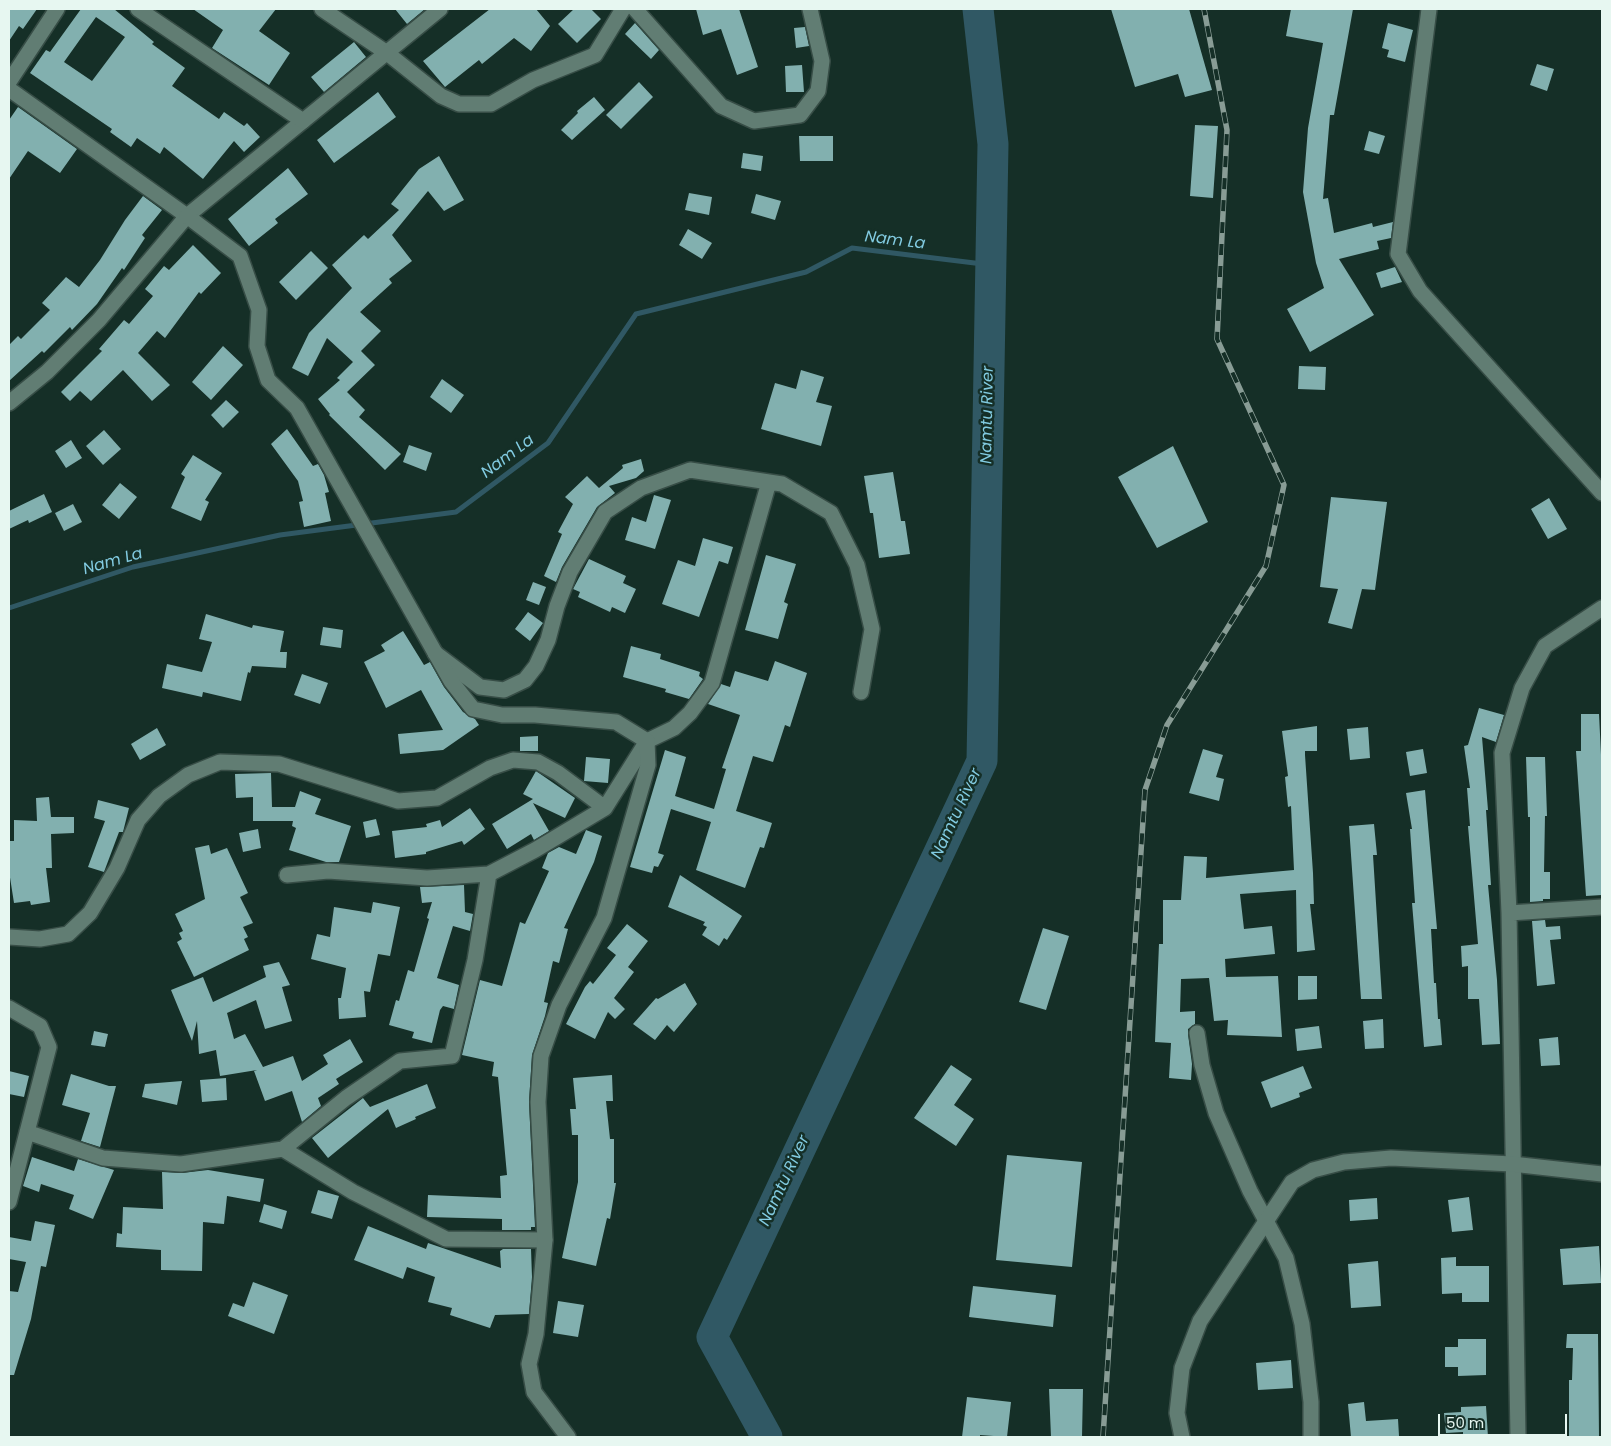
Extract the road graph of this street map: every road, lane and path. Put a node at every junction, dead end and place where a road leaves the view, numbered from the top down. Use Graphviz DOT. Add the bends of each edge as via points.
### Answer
graph roads {
  1 [pos="57,9"];
  2 [pos="138,9"];
  3 [pos="322,9"];
  4 [pos="440,9"];
  5 [pos="623,9"];
  6 [pos="635,9"];
  7 [pos="810,9"];
  8 [pos="1429,9"];
  9 [pos="387,54"];
  10 [pos="9,82"];
  11 [pos="9,89"];
  12 [pos="303,121"];
  13 [pos="186,216"];
  14 [pos="9,403"];
  15 [pos="769,482"];
  16 [pos="1602,493"];
  17 [pos="1602,608"];
  18 [pos="436,653"];
  19 [pos="861,692"];
  20 [pos="647,741"];
  21 [pos="605,808"];
  22 [pos="489,874"];
  23 [pos="286,875"];
  24 [pos="1602,907"];
  25 [pos="1509,913"];
  26 [pos="9,937"];
  27 [pos="9,1008"];
  28 [pos="1197,1033"];
  29 [pos="27,1132"];
  30 [pos="283,1149"];
  31 [pos="1512,1164"];
  32 [pos="1602,1174"];
  33 [pos="9,1202"];
  34 [pos="1266,1221"];
  35 [pos="545,1240"];
  36 [pos="568,1437"];
  37 [pos="1182,1437"];
  38 [pos="1311,1437"];
  39 [pos="1518,1437"];
  1 -- 10 [label="street"];
  2 -- 12 [label="street"];
  3 -- 9 [label="street"];
  4 -- 9 [label="street"];
  5 -- 9 [label="street" via="595,54 533,80 491,104 459,104 441,96"];
  6 -- 7 [label="street" via="721,106 754,121 800,115 818,91 822,61"];
  8 -- 16 [label="street" via="1398,254 1420,291"];
  9 -- 12 [label="street"];
  11 -- 13 [label="street"];
  12 -- 13 [label="street"];
  13 -- 14 [label="street" via="99,320 47,372"];
  13 -- 18 [label="street" via="240,256 259,310 257,346 268,380 297,408"];
  15 -- 18 [label="street" via="690,470 641,488 605,512 570,572 548,640 536,666 525,680 504,690 480,687"];
  15 -- 19 [label="street" via="782,484 831,513 857,565 872,629"];
  15 -- 20 [label="street" via="712,683 690,713 674,728"];
  17 -- 25 [label="street" via="1545,646 1522,688 1502,753"];
  18 -- 20 [label="street" via="451,681 473,709 502,715 616,722"];
  20 -- 21 [label="street"];
  20 -- 35 [label="street" via="648,765 604,918 559,1005 541,1056 538,1102"];
  21 -- 22 [label="street"];
  21 -- 26 [label="street" via="538,762 513,760 490,768 437,798 398,802 279,764 220,762 188,775 159,796 143,814 117,868 90,913 68,934 40,939"];
  22 -- 23 [label="street" via="427,878 328,871"];
  22 -- 30 [label="street" via="475,960 452,1056 400,1061 346,1098"];
  24 -- 25 [label="street"];
  25 -- 31 [label="street"];
  27 -- 29 [label="street" via="40,1026 49,1047"];
  28 -- 34 [label="street" via="1202,1065 1216,1113"];
  29 -- 30 [label="street" via="103,1158 171,1164"];
  29 -- 33 [label="street"];
  30 -- 35 [label="street" via="353,1192 446,1239"];
  31 -- 32 [label="street"];
  31 -- 34 [label="street" via="1391,1158 1344,1162 1313,1170 1292,1182"];
  31 -- 39 [label="street"];
  34 -- 37 [label="street" via="1200,1321 1190,1346 1182,1368 1178,1413"];
  34 -- 38 [label="street" via="1286,1258 1302,1324 1311,1402"];
  35 -- 36 [label="street" via="536,1334 529,1364 534,1392"];
}
